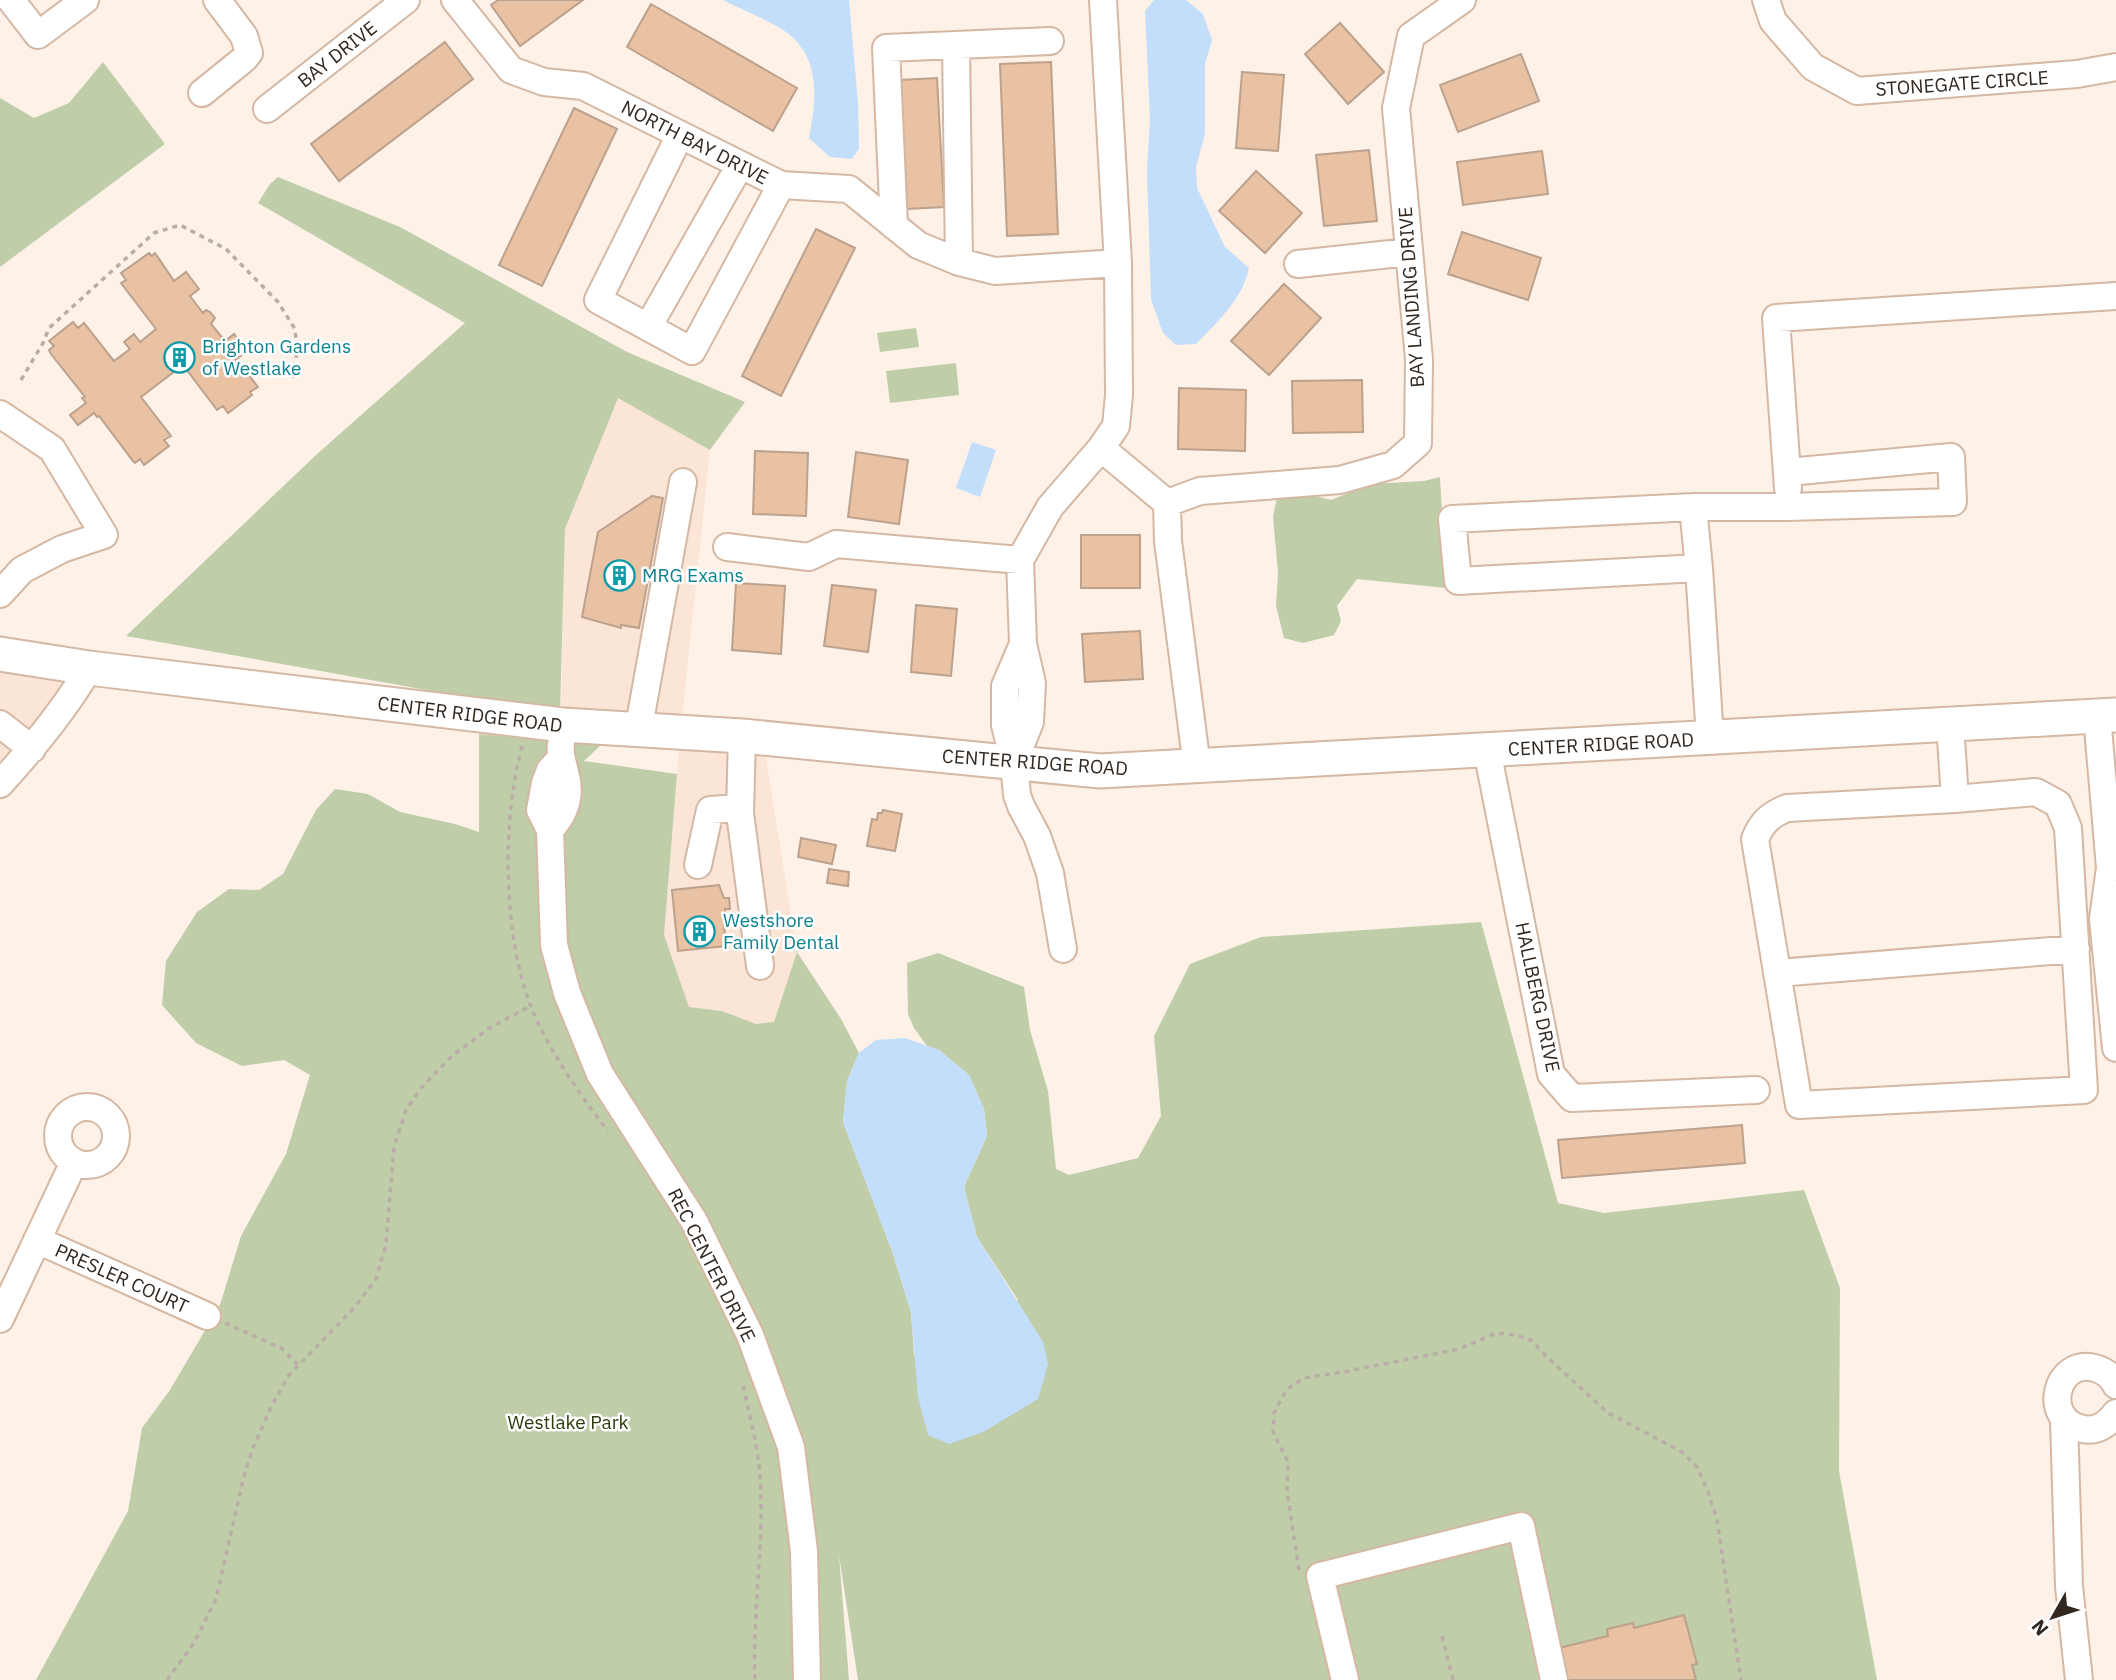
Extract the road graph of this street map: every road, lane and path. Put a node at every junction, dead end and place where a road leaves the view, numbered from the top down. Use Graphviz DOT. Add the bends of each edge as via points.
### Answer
graph roads {
  1 [pos="11,0"];
  2 [pos="85,0"];
  3 [pos="217,0"];
  4 [pos="407,0"];
  5 [pos="454,0"];
  6 [pos="1103,0"];
  7 [pos="1462,0"];
  8 [pos="1766,0"];
  9 [pos="1050,41"];
  10 [pos="956,45"];
  11 [pos="2116,67"];
  12 [pos="202,93"];
  13 [pos="267,109"];
  14 [pos="680,135"];
  15 [pos="740,165"];
  16 [pos="781,185"];
  17 [pos="894,226"];
  18 [pos="1409,252"];
  19 [pos="959,262"];
  20 [pos="1118,263"];
  21 [pos="1298,264"];
  22 [pos="2116,296"];
  23 [pos="648,327"];
  24 [pos="21,380"];
  25 [pos="292,382"];
  26 [pos="0,414"];
  27 [pos="1101,449"];
  28 [pos="1788,472"];
  29 [pos="683,482"];
  30 [pos="1167,503"];
  31 [pos="1693,506"];
  32 [pos="1788,507"];
  33 [pos="727,547"];
  34 [pos="1020,561"];
  35 [pos="1699,568"];
  36 [pos="0,594"];
  37 [pos="0,654"];
  38 [pos="89,668"];
  39 [pos="2106,715"];
  40 [pos="0,724"];
  41 [pos="1950,724"];
  42 [pos="563,726"];
  43 [pos="638,732"];
  44 [pos="742,736"];
  45 [pos="1710,738"];
  46 [pos="522,746"];
  47 [pos="32,749"];
  48 [pos="1487,750"];
  49 [pos="1014,762"];
  50 [pos="1197,768"];
  51 [pos="0,784"];
  52 [pos="1955,799"];
  53 [pos="740,808"];
  54 [pos="698,864"];
  55 [pos="2113,867"];
  56 [pos="1063,949"];
  57 [pos="2076,949"];
  58 [pos="760,966"];
  59 [pos="1777,973"];
  60 [pos="530,1006"];
  61 [pos="2116,1048"];
  62 [pos="1756,1090"];
  63 [pos="611,1136"];
  64 [pos="74,1162"];
  65 [pos="37,1240"];
  66 [pos="206,1316"];
  67 [pos="0,1319"];
  68 [pos="298,1365"];
  69 [pos="740,1375"];
  70 [pos="2116,1385"];
  71 [pos="2116,1413"];
  72 [pos="2064,1419"];
  73 [pos="1300,1571"];
  74 [pos="1442,1636"];
  75 [pos="167,1680"];
  76 [pos="755,1680"];
  77 [pos="807,1680"];
  78 [pos="1345,1680"];
  79 [pos="1453,1680"];
  80 [pos="1554,1680"];
  81 [pos="1741,1680"];
  82 [pos="2079,1680"];
  1 -- 2 [label="street" via="38,34"];
  3 -- 12 [label="street" via="244,36 249,53"];
  4 -- 13 [label="street, BAY DRIVE"];
  5 -- 14 [label="street, NORTH BAY DRIVE" via="511,70 544,82 583,86"];
  6 -- 20 [label="street"];
  7 -- 18 [label="street, BAY LANDING DRIVE" via="1411,36 1396,108"];
  8 -- 11 [label="street, STONEGATE CIRCLE" via="1773,21 1814,67 1857,90 2077,75"];
  9 -- 10 [label="street"];
  10 -- 17 [label="street" via="886,48"];
  10 -- 19 [label="street"];
  14 -- 15 [label="street, NORTH BAY DRIVE"];
  14 -- 23 [label="street" via="597,300"];
  15 -- 16 [label="street, NORTH BAY DRIVE"];
  15 -- 23 [label="street"];
  16 -- 17 [label="street, NORTH BAY DRIVE" via="849,189"];
  16 -- 23 [label="street" via="692,351"];
  17 -- 19 [label="street, NORTH BAY DRIVE" via="918,245"];
  18 -- 21 [label="street"];
  18 -- 30 [label="street, BAY LANDING DRIVE" via="1419,359 1418,443 1393,465 1339,480 1200,491"];
  19 -- 20 [label="street, NORTH BAY DRIVE" via="995,271"];
  20 -- 27 [label="street" via="1119,395 1116,426"];
  22 -- 28 [label="street" via="1776,318"];
  24 -- 25 [label="path" via="49,328 153,233 180,225 226,249 278,302 295,328"];
  26 -- 36 [label="street" via="52,449 104,535 62,549 22,570"];
  27 -- 30 [label="street"];
  27 -- 34 [label="street" via="1050,507"];
  28 -- 32 [label="street"];
  28 -- 32 [label="street" via="1951,457 1953,502"];
  29 -- 43 [label="street"];
  30 -- 50 [label="street"];
  31 -- 32 [label="street"];
  31 -- 35 [label="street"];
  31 -- 35 [label="street" via="1452,519 1458,581"];
  33 -- 34 [label="street" via="809,558 836,544"];
  34 -- 49 [label="street" via="1023,644 1005,686 1005,725"];
  35 -- 45 [label="street"];
  37 -- 38 [label="main road, CENTER RIDGE ROAD"];
  38 -- 42 [label="main road, CENTER RIDGE ROAD"];
  38 -- 47 [label="street"];
  39 -- 41 [label="main road, CENTER RIDGE ROAD"];
  39 -- 55 [label="street"];
  40 -- 47 [label="street"];
  41 -- 45 [label="main road, CENTER RIDGE ROAD"];
  41 -- 52 [label="street"];
  42 -- 43 [label="main road, CENTER RIDGE ROAD"];
  42 -- 77 [label="street, REC CENTER DRIVE" via="564,815 551,830 554,945 567,993 600,1073 694,1221 750,1335 791,1447 804,1551"];
  43 -- 44 [label="main road, CENTER RIDGE ROAD"];
  44 -- 49 [label="main road, CENTER RIDGE ROAD"];
  44 -- 53 [label="street"];
  45 -- 48 [label="main road, CENTER RIDGE ROAD"];
  46 -- 60 [label="path" via="509,846 510,899 517,960"];
  47 -- 51 [label="street"];
  48 -- 50 [label="main road, CENTER RIDGE ROAD"];
  48 -- 62 [label="street, HALLBERG DRIVE" via="1551,1074 1572,1098"];
  49 -- 50 [label="main road, CENTER RIDGE ROAD" via="1100,771"];
  49 -- 56 [label="street" via="1017,795 1050,873"];
  52 -- 57 [label="street" via="2036,792 2058,804 2068,828"];
  52 -- 59 [label="street" via="1787,808 1773,813 1755,839"];
  53 -- 54 [label="street" via="710,810"];
  53 -- 58 [label="street"];
  55 -- 61 [label="street" via="2103,919"];
  57 -- 59 [label="street"];
  57 -- 59 [label="street" via="2084,1090 1799,1105"];
  60 -- 63 [label="path"];
  60 -- 68 [label="path" via="467,1044 413,1098 394,1147 386,1244 376,1279"];
  64 -- 65 [label="street"];
  65 -- 66 [label="street, PRESLER COURT"];
  65 -- 67 [label="street"];
  66 -- 68 [label="path" via="281,1348"];
  68 -- 75 [label="path" via="281,1388 253,1448 209,1615"];
  69 -- 76 [label="path" via="760,1494"];
  70 -- 72 [label="street" via="2104,1371 2091,1367 2069,1373 2057,1396"];
  71 -- 72 [label="street" via="2100,1428 2087,1430"];
  72 -- 82 [label="street" via="2069,1586"];
  73 -- 81 [label="path" via="1287,1492 1288,1462 1273,1432 1274,1413 1287,1389 1304,1378 1459,1349 1496,1333 1515,1335 1531,1340 1608,1413 1682,1452 1696,1467 1717,1520"];
  74 -- 79 [label="path"];
  78 -- 80 [label="street" via="1320,1576 1521,1526"];
}
